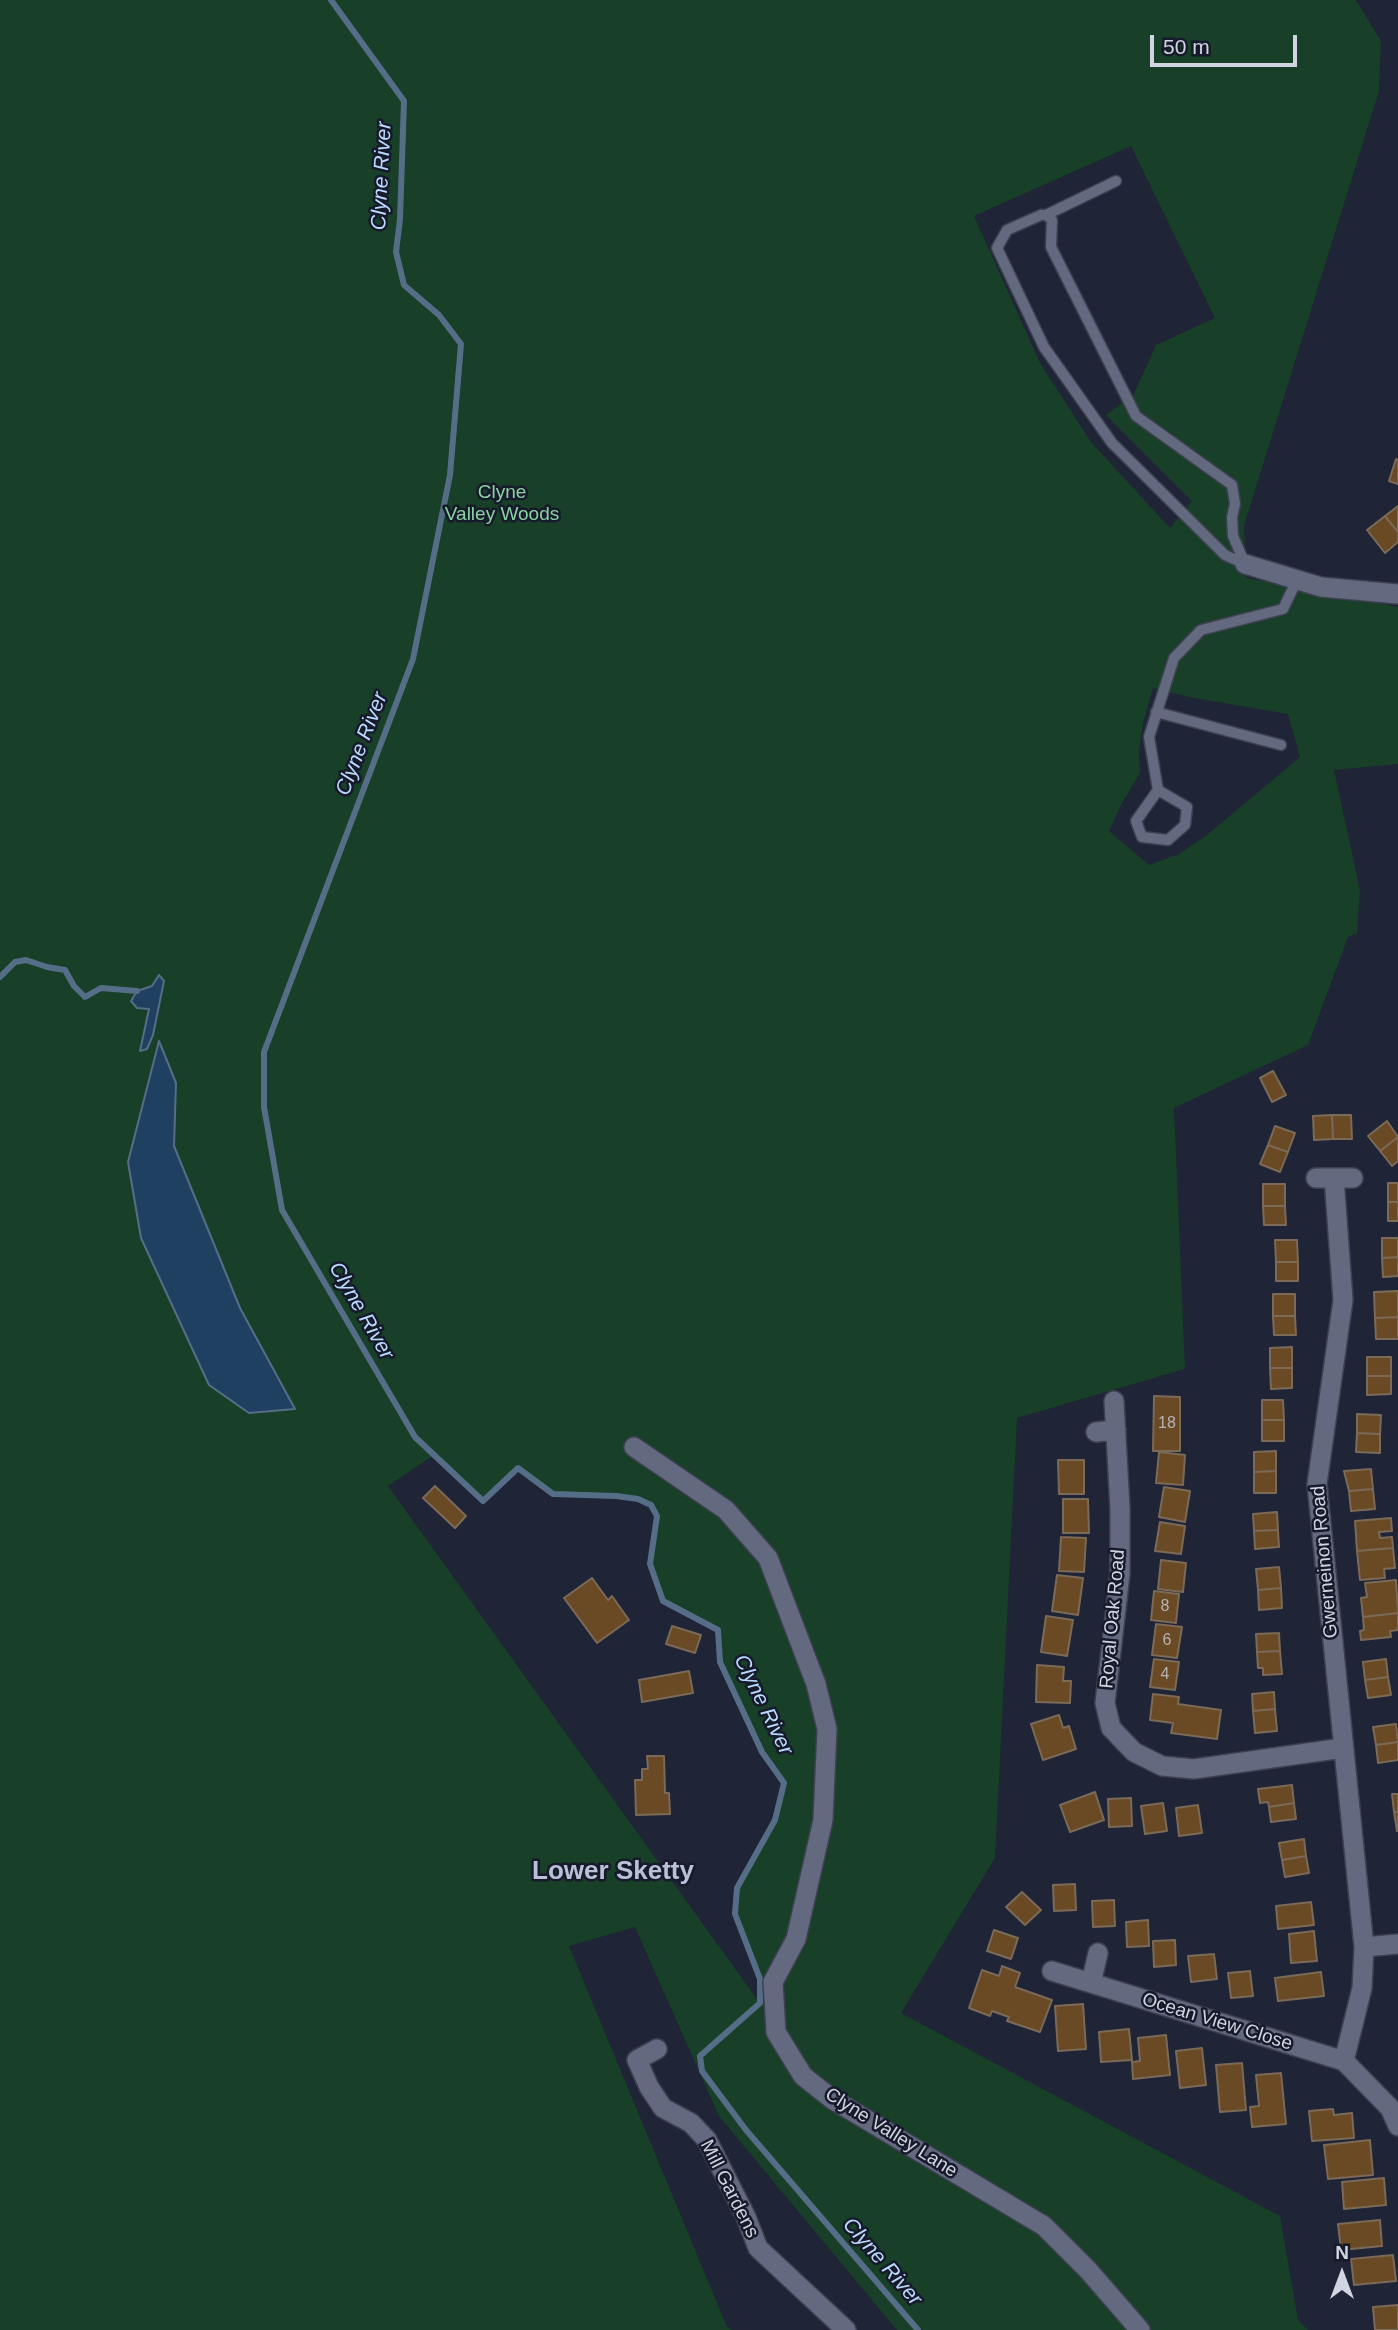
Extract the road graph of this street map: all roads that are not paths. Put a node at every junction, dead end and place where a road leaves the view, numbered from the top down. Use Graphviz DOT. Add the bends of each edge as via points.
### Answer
graph roads {
  1 [pos="1116,181"];
  2 [pos="1046,215"];
  3 [pos="1245,564"];
  4 [pos="1297,580"];
  5 [pos="1398,594"];
  6 [pos="1156,712"];
  7 [pos="1281,745"];
  8 [pos="1158,790"];
  9 [pos="1334,1178"];
  10 [pos="1114,1401"];
  11 [pos="634,1447"];
  12 [pos="1343,1748"];
  13 [pos="1398,1944"];
  14 [pos="1364,1947"];
  15 [pos="1098,1953"];
  16 [pos="1052,1971"];
  17 [pos="1091,1983"];
  18 [pos="657,2049"];
  19 [pos="1343,2061"];
  20 [pos="1398,2126"];
  21 [pos="846,2330"];
  22 [pos="1140,2330"];
  1 -- 2 [label="lane"];
  2 -- 3 [label="lane" via="1052,220 1051,247 1136,416 1232,485 1233,536"];
  2 -- 3 [label="lane" via="1007,230 997,248 1044,346 1112,443 1225,555"];
  3 -- 4 [label="street"];
  4 -- 5 [label="street" via="1321,587"];
  4 -- 6 [label="lane" via="1283,609 1201,630 1174,658"];
  6 -- 7 [label="lane"];
  6 -- 8 [label="lane" via="1149,737"];
  8 -- 8 [label="lane" via="1136,821 1142,837 1168,840 1185,825 1187,807"];
  9 -- 12 [label="street, Gwerneinon Road" via="1343,1300 1317,1484"];
  10 -- 12 [label="street, Royal Oak Road" via="1106,1431 1120,1508 1120,1574 1105,1703 1111,1728 1134,1752 1162,1766 1194,1769"];
  11 -- 22 [label="street, Clyne Valley Lane" via="726,1510 768,1558 816,1684 827,1729 823,1820 796,1939 773,1982 776,2032 803,2076 832,2099 1044,2226"];
  12 -- 14 [label="street, Gwerneinon Road"];
  13 -- 14 [label="street"];
  14 -- 19 [label="street, Gwerneinon Road" via="1362,1988"];
  15 -- 17 [label="street"];
  16 -- 17 [label="street, Ocean View Close"];
  17 -- 19 [label="street, Ocean View Close"];
  18 -- 21 [label="street, Mill Gardens" via="637,2060 663,2108 691,2123 707,2140 758,2248"];
  19 -- 20 [label="street" via="1390,2108"];
}
